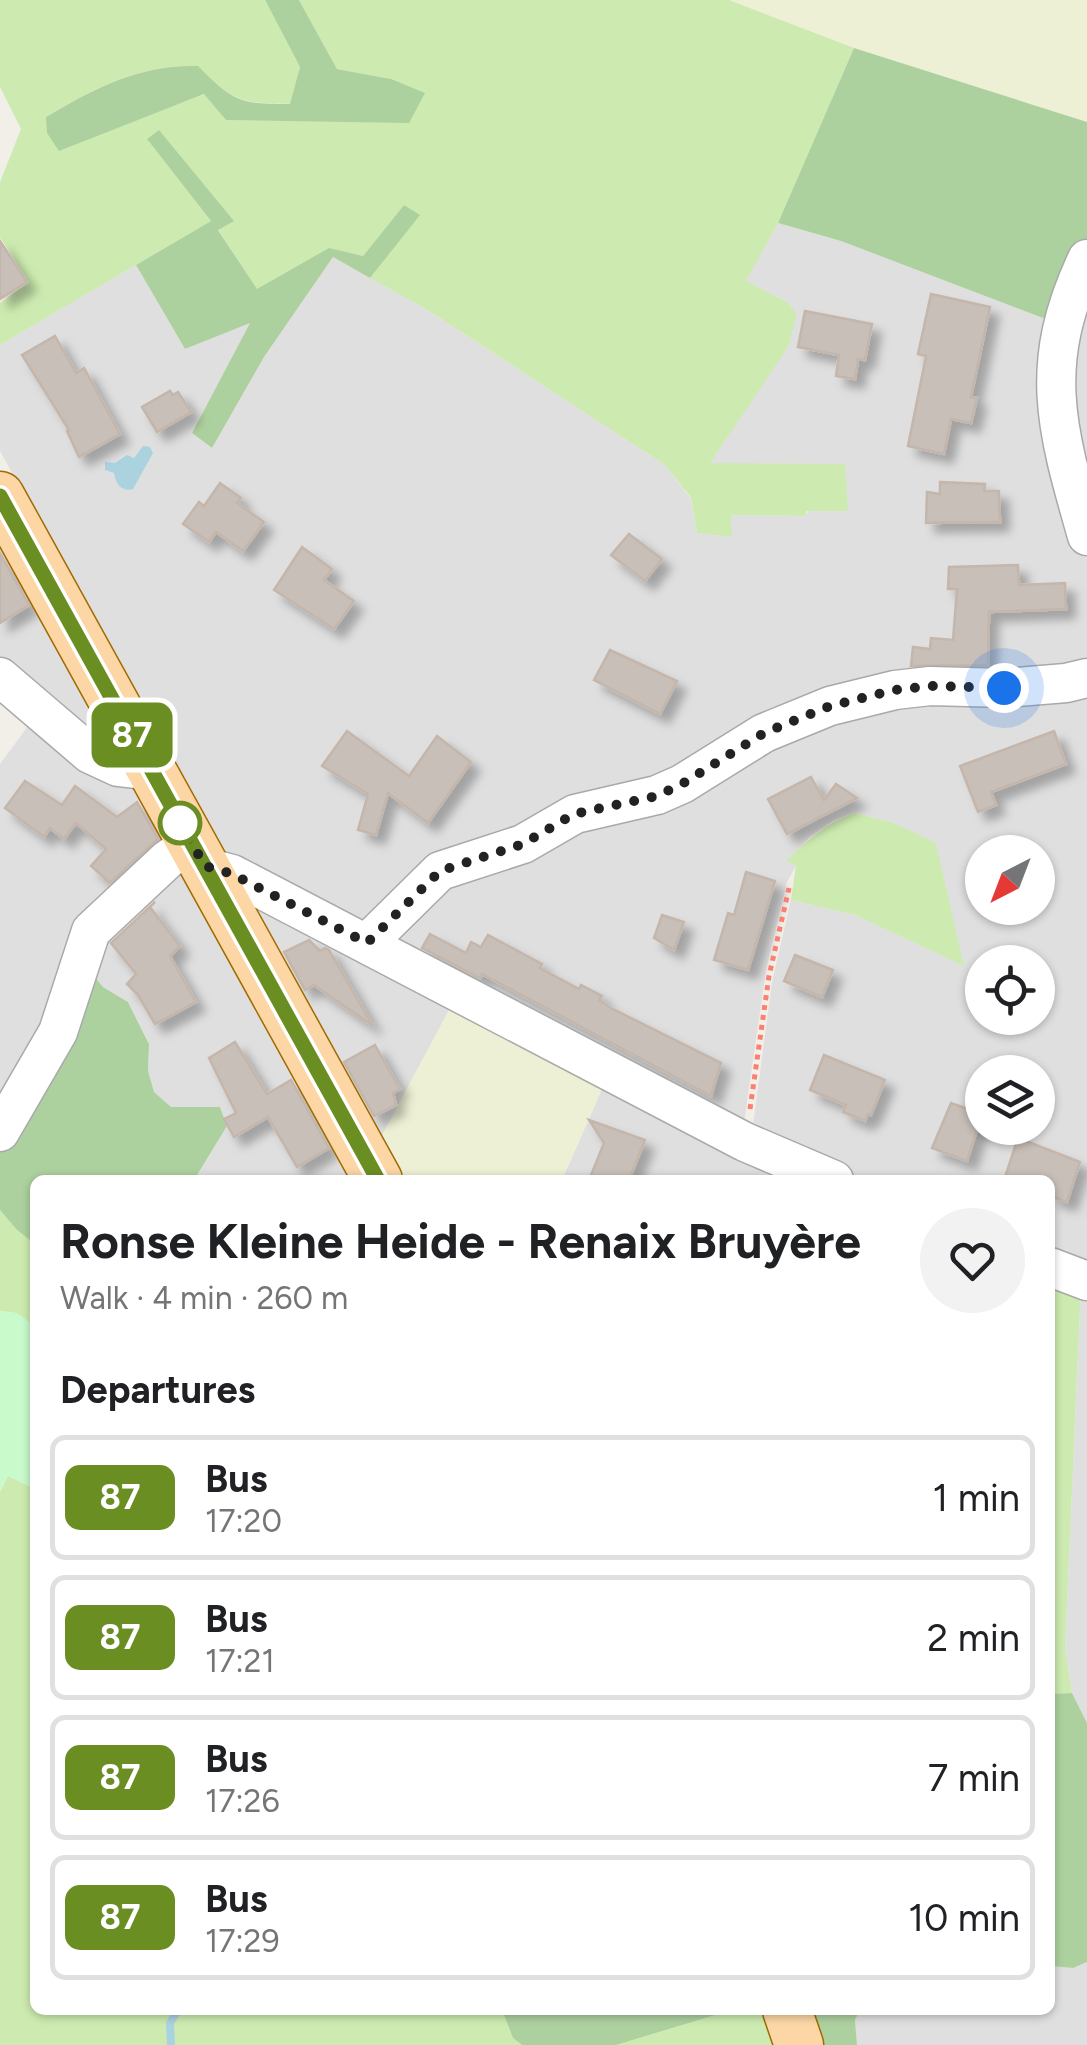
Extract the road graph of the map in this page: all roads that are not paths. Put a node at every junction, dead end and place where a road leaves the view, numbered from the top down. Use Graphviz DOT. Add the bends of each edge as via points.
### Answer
graph roads {
  1 [pos="1087,259"];
  2 [pos="0,496"];
  3 [pos="1087,536"];
  4 [pos="0,676"];
  5 [pos="1087,678"];
  6 [pos="152,771"];
  7 [pos="198,855"];
  8 [pos="367,943"];
  9 [pos="0,1132"];
  10 [pos="375,1175"];
  11 [pos="822,1175"];
  12 [pos="1055,1269"];
  13 [pos="1087,1281"];
  14 [pos="789,2015"];
  15 [pos="798,2045"];
  1 -- 3 [label="street" via="1063,316 1055,399"];
  2 -- 6 [label="main road"];
  4 -- 6 [label="street" via="90,754 118,767"];
  5 -- 8 [label="street" via="1004,688 930,686 830,706 764,733 657,796 574,814 523,844 440,871"];
  6 -- 7 [label="main road"];
  7 -- 8 [label="street"];
  7 -- 9 [label="street" via="168,859 91,931 58,1032"];
  7 -- 10 [label="main road"];
  8 -- 11 [label="street" via="745,1142"];
  12 -- 13 [label="street"];
  14 -- 15 [label="main road"];
}
